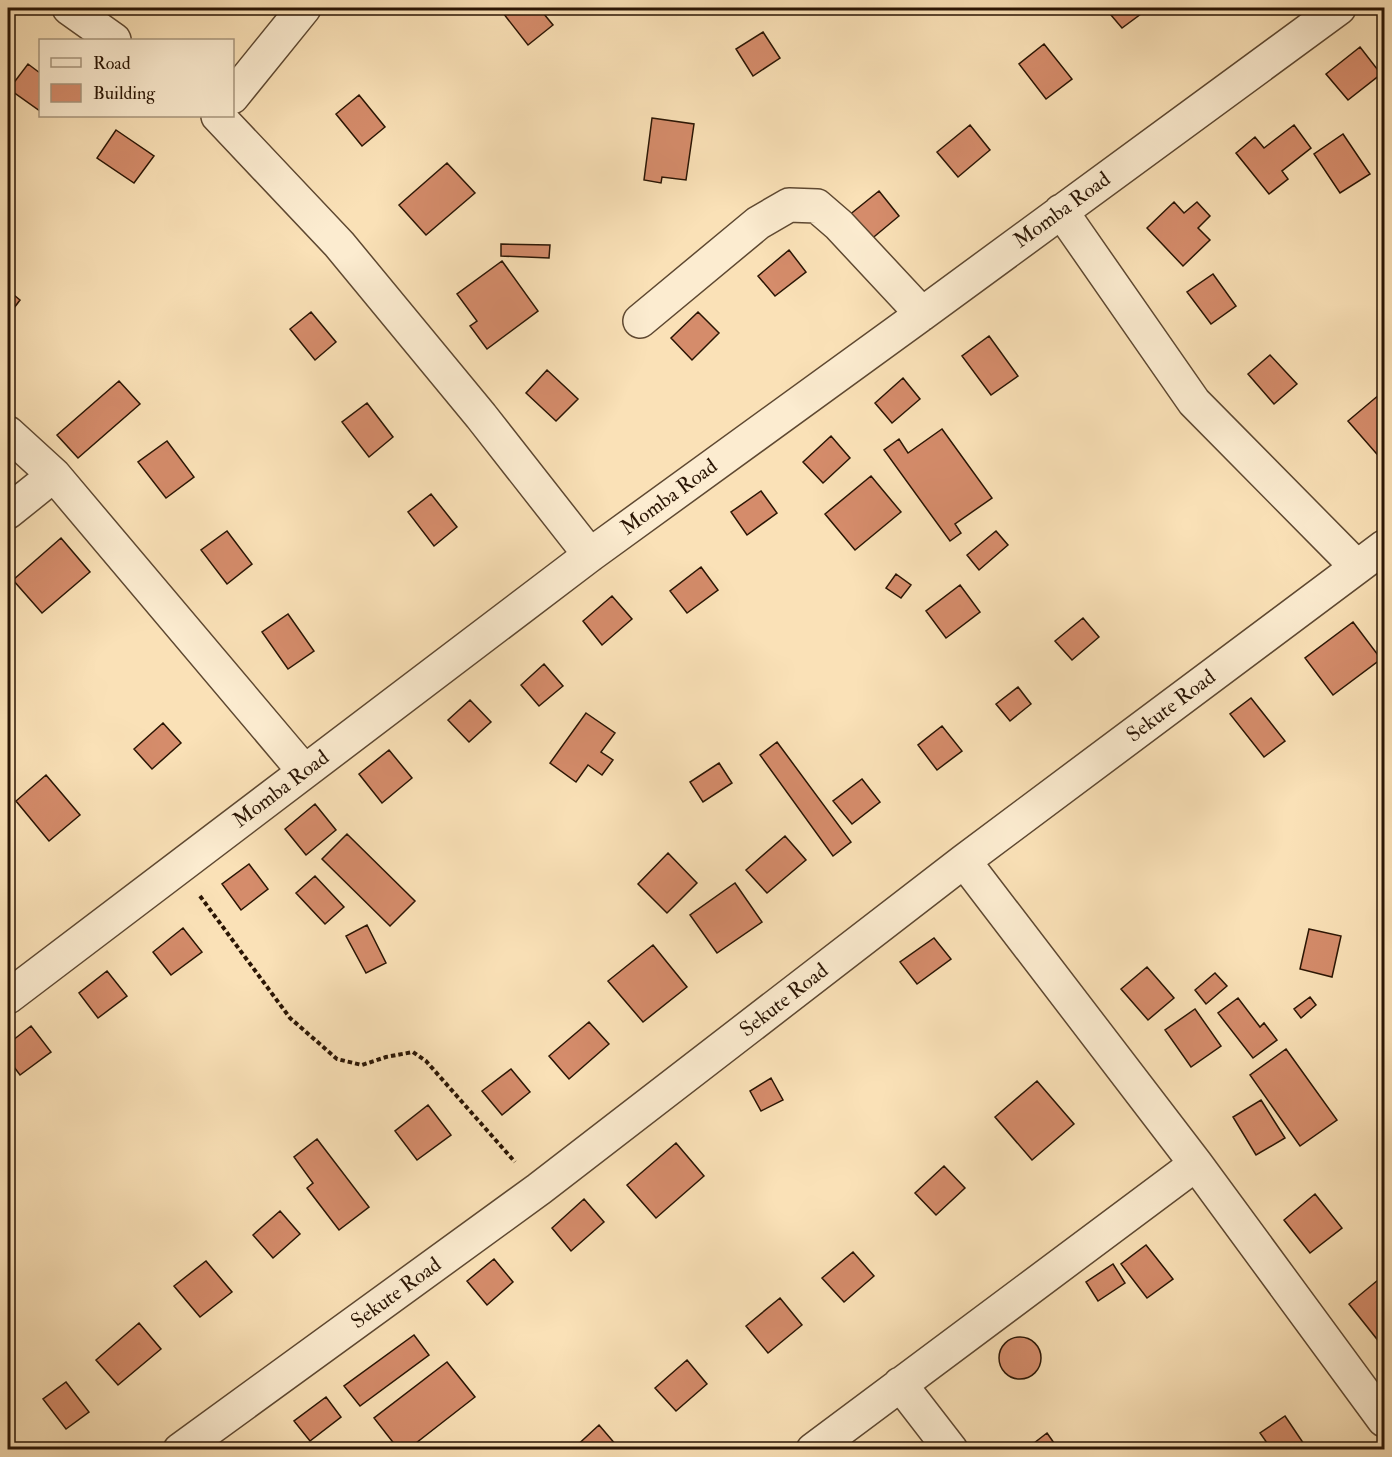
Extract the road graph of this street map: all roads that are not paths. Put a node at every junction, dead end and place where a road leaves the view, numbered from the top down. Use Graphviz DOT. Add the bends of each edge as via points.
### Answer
graph roads {
  1 [pos="69,8"];
  2 [pos="304,8"];
  3 [pos="1339,8"];
  4 [pos="113,39"];
  5 [pos="234,95"];
  6 [pos="219,117"];
  7 [pos="1061,211"];
  8 [pos="922,314"];
  9 [pos="640,321"];
  10 [pos="8,433"];
  11 [pos="54,476"];
  12 [pos="8,512"];
  13 [pos="1384,547"];
  14 [pos="590,555"];
  15 [pos="1357,567"];
  16 [pos="304,771"];
  17 [pos="964,861"];
  18 [pos="8,997"];
  19 [pos="1196,1164"];
  20 [pos="900,1384"];
  21 [pos="1384,1420"];
  22 [pos="180,1449"];
  23 [pos="813,1449"];
  24 [pos="951,1449"];
  1 -- 4 [label="street"];
  2 -- 5 [label="street"];
  3 -- 7 [label="street, Momba Road"];
  6 -- 14 [label="street" via="339,244"];
  7 -- 8 [label="street, Momba Road"];
  7 -- 15 [label="street" via="1194,402"];
  8 -- 9 [label="street" via="817,206 789,205 758,224"];
  8 -- 14 [label="street, Momba Road"];
  10 -- 11 [label="street"];
  11 -- 12 [label="street"];
  11 -- 16 [label="street"];
  13 -- 15 [label="street, Sekute Road"];
  14 -- 16 [label="street, Momba Road"];
  15 -- 17 [label="street, Sekute Road"];
  16 -- 18 [label="street, Momba Road"];
  17 -- 19 [label="street"];
  17 -- 22 [label="street, Sekute Road" via="539,1189"];
  19 -- 20 [label="street"];
  19 -- 21 [label="street"];
  20 -- 23 [label="street"];
  20 -- 24 [label="street"];
}
